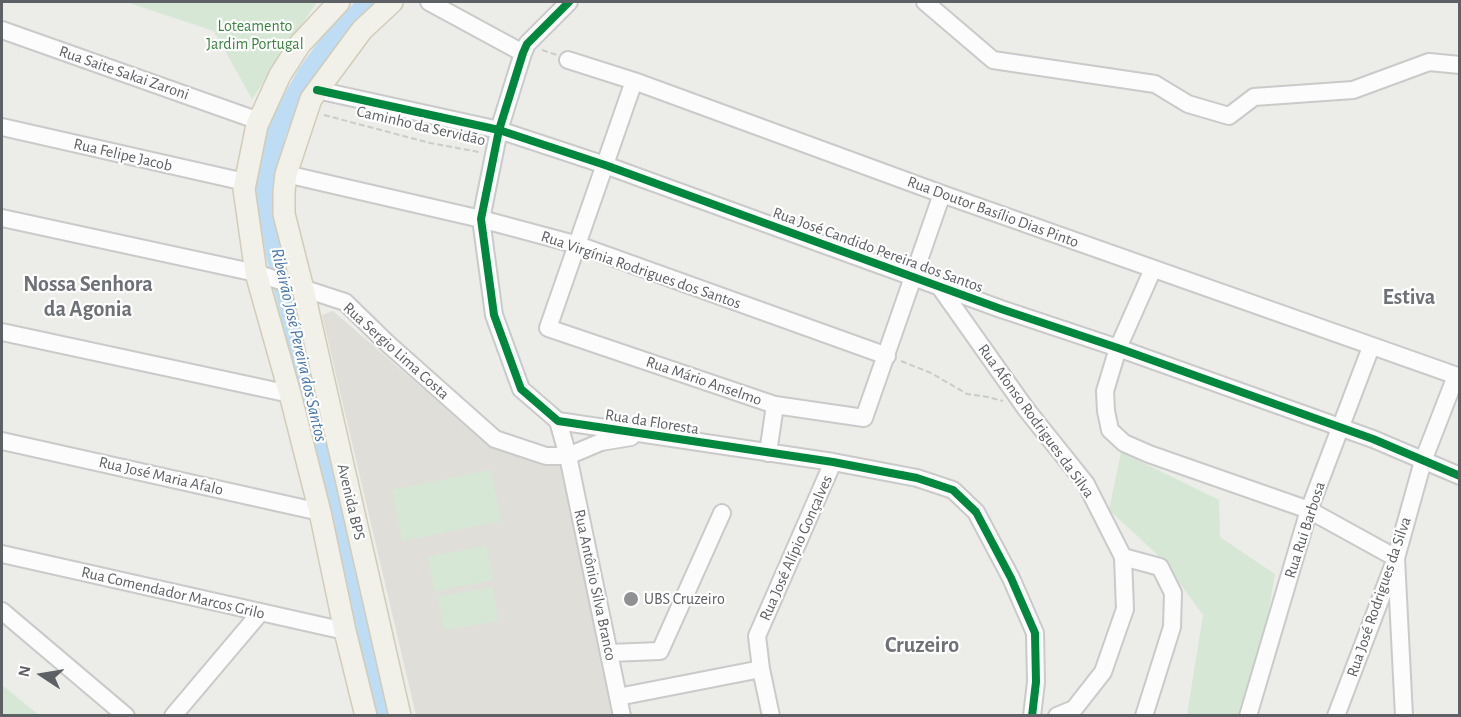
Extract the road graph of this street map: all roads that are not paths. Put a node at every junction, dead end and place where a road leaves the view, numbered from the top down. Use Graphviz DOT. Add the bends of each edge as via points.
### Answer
graph roads {
  1 [pos="339,2"];
  2 [pos="392,2"];
  3 [pos="429,2"];
  4 [pos="569,2"];
  5 [pos="925,2"];
  6 [pos="2,30"];
  7 [pos="525,49"];
  8 [pos="568,60"];
  9 [pos="1460,65"];
  10 [pos="634,81"];
  11 [pos="317,90"];
  12 [pos="252,119"];
  13 [pos="2,128"];
  14 [pos="500,130"];
  15 [pos="605,165"];
  16 [pos="286,174"];
  17 [pos="245,182"];
  18 [pos="942,194"];
  19 [pos="2,218"];
  20 [pos="481,219"];
  21 [pos="578,244"];
  22 [pos="1153,269"];
  23 [pos="259,274"];
  24 [pos="913,276"];
  25 [pos="939,286"];
  26 [pos="302,288"];
  27 [pos="2,332"];
  28 [pos="1118,348"];
  29 [pos="1371,348"];
  30 [pos="887,356"];
  31 [pos="1458,376"];
  32 [pos="290,394"];
  33 [pos="775,405"];
  34 [pos="558,421"];
  35 [pos="1341,428"];
  36 [pos="644,434"];
  37 [pos="2,441"];
  38 [pos="768,453"];
  39 [pos="568,456"];
  40 [pos="1423,461"];
  41 [pos="833,462"];
  42 [pos="1460,476"];
  43 [pos="1309,510"];
  44 [pos="320,512"];
  45 [pos="722,513"];
  46 [pos="2,554"];
  47 [pos="1123,557"];
  48 [pos="1396,558"];
  49 [pos="2,611"];
  50 [pos="260,613"];
  51 [pos="345,631"];
  52 [pos="609,653"];
  53 [pos="761,669"];
  54 [pos="618,697"];
  55 [pos="126,716"];
  56 [pos="173,716"];
  57 [pos="366,716"];
  58 [pos="400,716"];
  59 [pos="622,716"];
  60 [pos="771,716"];
  61 [pos="1032,716"];
  62 [pos="1057,716"];
  63 [pos="1144,716"];
  64 [pos="1248,716"];
  65 [pos="1336,716"];
  66 [pos="1404,716"];
  1 -- 12 [label="main road, Avenida BPS" via="300,44"];
  2 -- 11 [label="main road, Avenida BPS" via="362,30"];
  3 -- 7 [label="street"];
  4 -- 7 [label="street"];
  5 -- 9 [label="street" via="993,60 1155,84 1188,104 1229,116 1254,97 1353,90 1429,62"];
  6 -- 12 [label="street, Rua Saite Sakai Zaroni"];
  7 -- 14 [label="street"];
  8 -- 10 [label="street, Rua Doutor Basílio Dias Pinto"];
  10 -- 15 [label="street"];
  10 -- 18 [label="street, Rua Doutor Basílio Dias Pinto"];
  11 -- 14 [label="street, Rua José Candido Pereira dos Santos"];
  11 -- 16 [label="main road, Avenida BPS" via="310,99"];
  12 -- 17 [label="main road, Avenida BPS"];
  13 -- 17 [label="street, Rua Felipe Jacob"];
  14 -- 15 [label="street, Rua José Candido Pereira dos Santos"];
  14 -- 20 [label="street"];
  15 -- 21 [label="street"];
  15 -- 24 [label="street, Rua José Candido Pereira dos Santos"];
  16 -- 20 [label="street, Rua Virgínia Rodrigues dos Santos"];
  16 -- 26 [label="main road, Avenida BPS" via="284,214"];
  17 -- 23 [label="main road, Avenida BPS"];
  18 -- 22 [label="street, Rua Doutor Basílio Dias Pinto"];
  18 -- 24 [label="street"];
  19 -- 23 [label="street, Rua Sergio Lima Costa"];
  20 -- 21 [label="street, Rua Virgínia Rodrigues dos Santos"];
  20 -- 34 [label="street" via="495,315 521,389"];
  21 -- 30 [label="street, Rua Virgínia Rodrigues dos Santos"];
  21 -- 33 [label="street, Rua Mário Anselmo" via="548,328"];
  22 -- 28 [label="street"];
  22 -- 29 [label="street, Rua Doutor Basílio Dias Pinto"];
  23 -- 26 [label="street, Rua Sergio Lima Costa"];
  23 -- 32 [label="main road, Avenida BPS"];
  24 -- 25 [label="street, Rua José Candido Pereira dos Santos"];
  24 -- 30 [label="street"];
  25 -- 28 [label="street, Rua José Candido Pereira dos Santos"];
  25 -- 47 [label="street, Rua Afonso Rodrigues da Silva" via="1026,409 1086,484"];
  26 -- 39 [label="street, Rua Sergio Lima Costa" via="345,302 495,439 546,456"];
  26 -- 58 [label="main road, Avenida BPS"];
  27 -- 32 [label="street"];
  28 -- 35 [label="street, Rua José Candido Pereira dos Santos"];
  28 -- 43 [label="street" via="1105,391 1106,411 1110,430 1124,442"];
  29 -- 31 [label="street, Rua Doutor Basílio Dias Pinto"];
  29 -- 35 [label="street, Rua Rui Barbosa"];
  30 -- 33 [label="street, Rua Mário Anselmo" via="864,418"];
  31 -- 40 [label="street, Rua José Rodrigues da Silva"];
  32 -- 44 [label="main road, Avenida BPS"];
  33 -- 38 [label="street"];
  34 -- 36 [label="street, Rua da Floresta"];
  34 -- 39 [label="street"];
  35 -- 40 [label="street, Rua José Candido Pereira dos Santos"];
  35 -- 43 [label="street, Rua Rui Barbosa"];
  36 -- 38 [label="street, Rua da Floresta"];
  36 -- 39 [label="street" via="601,442"];
  37 -- 44 [label="street, Rua José Maria Afalo"];
  38 -- 41 [label="street, Rua da Floresta"];
  39 -- 52 [label="street, Rua Antônio Silva Branco"];
  40 -- 42 [label="street, Rua José Candido Pereira dos Santos"];
  40 -- 48 [label="street, Rua José Rodrigues da Silva"];
  41 -- 53 [label="street, Rua José Alípio Gonçalves" via="757,636"];
  41 -- 61 [label="street, Rua da Floresta" via="916,478 953,490 976,512 1035,633"];
  43 -- 48 [label="street"];
  43 -- 64 [label="street, Rua Rui Barbosa"];
  44 -- 51 [label="main road, Avenida BPS"];
  45 -- 52 [label="street" via="660,651"];
  46 -- 50 [label="street, Rua Comendador Marcos Grilo"];
  47 -- 62 [label="street, Rua Afonso Rodrigues da Silva" via="1125,609 1103,672 1074,709"];
  47 -- 63 [label="street" via="1160,567 1173,593 1172,627"];
  48 -- 65 [label="street, Rua José Rodrigues da Silva"];
  48 -- 66 [label="street"];
  49 -- 55 [label="street"];
  50 -- 51 [label="street, Rua Comendador Marcos Grilo"];
  50 -- 56 [label="street"];
  51 -- 57 [label="main road, Avenida BPS"];
  52 -- 54 [label="street, Rua Antônio Silva Branco"];
  53 -- 54 [label="street"];
  53 -- 60 [label="street, Rua José Alípio Gonçalves"];
  54 -- 59 [label="street, Rua Antônio Silva Branco"];
}
